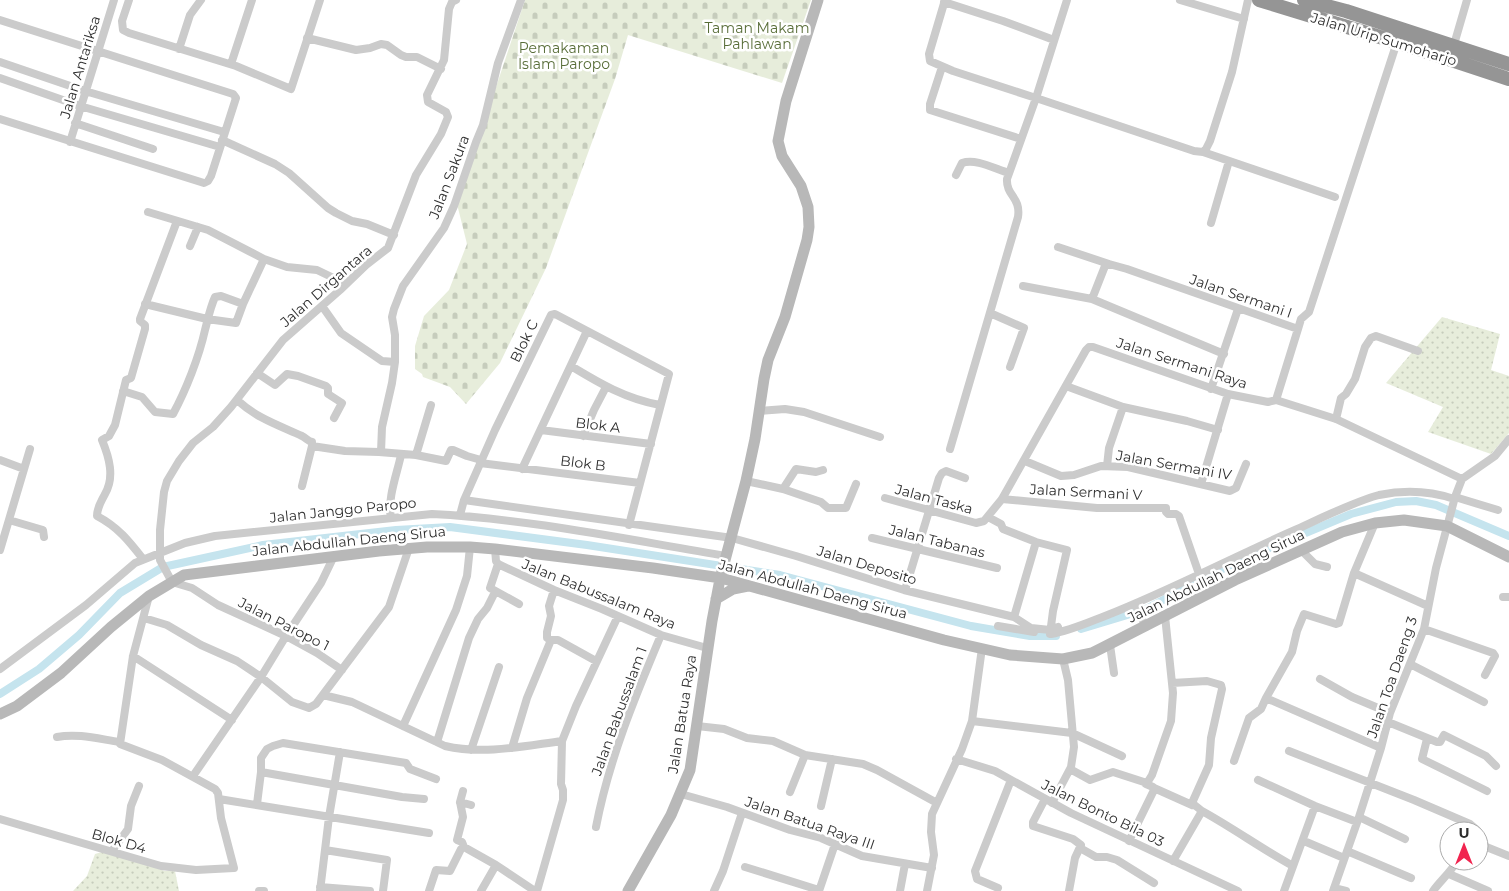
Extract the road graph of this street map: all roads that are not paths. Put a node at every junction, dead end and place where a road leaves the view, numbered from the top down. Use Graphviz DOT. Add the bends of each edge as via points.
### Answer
graph roads {
  1 [pos="114,0"];
  2 [pos="129,0"];
  3 [pos="201,0"];
  4 [pos="252,0"];
  5 [pos="320,0"];
  6 [pos="521,0"];
  7 [pos="818,0"];
  8 [pos="1068,0"];
  9 [pos="1180,0"];
  10 [pos="1248,0"];
  11 [pos="1259,0"];
  12 [pos="1304,0"];
  13 [pos="1467,0"];
  14 [pos="451,1"];
  15 [pos="944,1"];
  16 [pos="1348,6"];
  17 [pos="1244,18"];
  18 [pos="0,20"];
  19 [pos="1341,26"];
  20 [pos="307,38"];
  21 [pos="1054,40"];
  22 [pos="1396,42"];
  23 [pos="179,49"];
  24 [pos="97,52"];
  25 [pos="1451,53"];
  26 [pos="0,62"];
  27 [pos="231,64"];
  28 [pos="1509,64"];
  29 [pos="12,66"];
  30 [pos="942,66"];
  31 [pos="441,69"];
  32 [pos="4,79"];
  33 [pos="1509,79"];
  34 [pos="85,91"];
  35 [pos="1036,98"];
  36 [pos="80,106"];
  37 [pos="0,119"];
  38 [pos="75,123"];
  39 [pos="222,139"];
  40 [pos="1021,139"];
  41 [pos="70,142"];
  42 [pos="153,149"];
  43 [pos="1203,152"];
  44 [pos="1228,161"];
  45 [pos="1009,173"];
  46 [pos="956,175"];
  47 [pos="1335,197"];
  48 [pos="148,212"];
  49 [pos="176,221"];
  50 [pos="1212,223"];
  51 [pos="198,227"];
  52 [pos="394,235"];
  53 [pos="190,246"];
  54 [pos="1058,247"];
  55 [pos="264,259"];
  56 [pos="1107,265"];
  57 [pos="346,284"];
  58 [pos="1023,286"];
  59 [pos="1092,299"];
  60 [pos="145,304"];
  61 [pos="243,304"];
  62 [pos="322,306"];
  63 [pos="1238,309"];
  64 [pos="990,312"];
  65 [pos="207,319"];
  66 [pos="1298,329"];
  67 [pos="587,331"];
  68 [pos="1418,351"];
  69 [pos="1224,354"];
  70 [pos="395,362"];
  71 [pos="570,366"];
  72 [pos="1010,367"];
  73 [pos="257,373"];
  74 [pos="1066,386"];
  75 [pos="606,388"];
  76 [pos="1211,389"];
  77 [pos="122,392"];
  78 [pos="1228,394"];
  79 [pos="237,400"];
  80 [pos="1276,400"];
  81 [pos="431,405"];
  82 [pos="660,405"];
  83 [pos="1123,407"];
  84 [pos="760,411"];
  85 [pos="334,418"];
  86 [pos="1336,419"];
  87 [pos="541,430"];
  88 [pos="1218,430"];
  89 [pos="583,436"];
  90 [pos="880,437"];
  91 [pos="651,444"];
  92 [pos="1508,444"];
  93 [pos="312,446"];
  94 [pos="30,449"];
  95 [pos="950,449"];
  96 [pos="381,452"];
  97 [pos="401,455"];
  98 [pos="416,455"];
  99 [pos="0,460"];
  100 [pos="1024,461"];
  101 [pos="481,462"];
  102 [pos="1246,464"];
  103 [pos="1107,466"];
  104 [pos="24,469"];
  105 [pos="522,469"];
  106 [pos="823,470"];
  107 [pos="965,478"];
  108 [pos="1462,479"];
  109 [pos="746,480"];
  110 [pos="640,483"];
  111 [pos="856,484"];
  112 [pos="1200,484"];
  113 [pos="302,486"];
  114 [pos="783,488"];
  115 [pos="885,498"];
  116 [pos="1002,499"];
  117 [pos="464,500"];
  118 [pos="1453,500"];
  119 [pos="928,510"];
  120 [pos="1498,510"];
  121 [pos="460,515"];
  122 [pos="988,517"];
  123 [pos="391,518"];
  124 [pos="9,520"];
  125 [pos="978,523"];
  126 [pos="1375,523"];
  127 [pos="1447,524"];
  128 [pos="629,525"];
  129 [pos="44,537"];
  130 [pos="732,538"];
  131 [pos="872,538"];
  132 [pos="1036,542"];
  133 [pos="470,546"];
  134 [pos="409,548"];
  135 [pos="495,549"];
  136 [pos="0,550"];
  137 [pos="916,550"];
  138 [pos="1301,550"];
  139 [pos="334,556"];
  140 [pos="727,557"];
  141 [pos="1509,557"];
  142 [pos="143,559"];
  143 [pos="161,560"];
  144 [pos="498,564"];
  145 [pos="1327,566"];
  146 [pos="997,568"];
  147 [pos="1354,573"];
  148 [pos="1199,574"];
  149 [pos="721,576"];
  150 [pos="172,582"];
  151 [pos="750,586"];
  152 [pos="554,590"];
  153 [pos="905,590"];
  154 [pos="495,592"];
  155 [pos="149,596"];
  156 [pos="716,599"];
  157 [pos="518,604"];
  158 [pos="1428,606"];
  159 [pos="1136,607"];
  160 [pos="618,616"];
  161 [pos="1166,616"];
  162 [pos="1012,617"];
  163 [pos="144,618"];
  164 [pos="1145,625"];
  165 [pos="1058,627"];
  166 [pos="1424,629"];
  167 [pos="1050,632"];
  168 [pos="661,635"];
  169 [pos="286,636"];
  170 [pos="551,640"];
  171 [pos="1110,645"];
  172 [pos="708,648"];
  173 [pos="982,648"];
  174 [pos="132,656"];
  175 [pos="1063,659"];
  176 [pos="596,661"];
  177 [pos="1410,664"];
  178 [pos="499,667"];
  179 [pos="0,669"];
  180 [pos="342,670"];
  181 [pos="1114,673"];
  182 [pos="1485,675"];
  183 [pos="261,678"];
  184 [pos="1320,679"];
  185 [pos="1172,683"];
  186 [pos="323,695"];
  187 [pos="1266,698"];
  188 [pos="1484,702"];
  189 [pos="1390,713"];
  190 [pos="0,714"];
  191 [pos="232,720"];
  192 [pos="972,721"];
  193 [pos="1388,722"];
  194 [pos="403,726"];
  195 [pos="697,726"];
  196 [pos="1072,733"];
  197 [pos="57,737"];
  198 [pos="1427,739"];
  199 [pos="562,741"];
  200 [pos="120,742"];
  201 [pos="437,742"];
  202 [pos="512,748"];
  203 [pos="1381,748"];
  204 [pos="471,750"];
  205 [pos="1289,751"];
  206 [pos="340,752"];
  207 [pos="805,755"];
  208 [pos="1122,756"];
  209 [pos="832,759"];
  210 [pos="956,759"];
  211 [pos="1234,761"];
  212 [pos="1496,766"];
  213 [pos="1070,769"];
  214 [pos="261,772"];
  215 [pos="193,776"];
  216 [pos="436,779"];
  217 [pos="1011,780"];
  218 [pos="1258,780"];
  219 [pos="1370,783"];
  220 [pos="334,784"];
  221 [pos="139,786"];
  222 [pos="1150,786"];
  223 [pos="463,791"];
  224 [pos="1487,791"];
  225 [pos="790,792"];
  226 [pos="681,794"];
  227 [pos="219,799"];
  228 [pos="424,799"];
  229 [pos="1049,801"];
  230 [pos="460,802"];
  231 [pos="937,803"];
  232 [pos="256,804"];
  233 [pos="471,804"];
  234 [pos="1192,804"];
  235 [pos="821,806"];
  236 [pos="1315,806"];
  237 [pos="1202,811"];
  238 [pos="742,813"];
  239 [pos="329,817"];
  240 [pos="0,819"];
  241 [pos="1358,820"];
  242 [pos="1462,821"];
  243 [pos="596,827"];
  244 [pos="429,834"];
  245 [pos="1405,839"];
  246 [pos="1129,841"];
  247 [pos="1304,841"];
  248 [pos="835,844"];
  249 [pos="464,847"];
  250 [pos="1080,848"];
  251 [pos="1489,848"];
  252 [pos="325,850"];
  253 [pos="112,851"];
  254 [pos="1346,855"];
  255 [pos="1509,856"];
  256 [pos="1173,861"];
  257 [pos="905,864"];
  258 [pos="496,865"];
  259 [pos="746,866"];
  260 [pos="1293,866"];
  261 [pos="932,868"];
  262 [pos="1451,871"];
  263 [pos="1449,874"];
  264 [pos="1411,878"];
  265 [pos="1154,883"];
  266 [pos="998,888"];
  267 [pos="320,889"];
  268 [pos="1334,889"];
  269 [pos="348,890"];
  270 [pos="1233,890"];
  271 [pos="259,891"];
  272 [pos="264,891"];
  273 [pos="370,891"];
  274 [pos="383,891"];
  275 [pos="429,891"];
  276 [pos="481,891"];
  277 [pos="536,891"];
  278 [pos="628,891"];
  279 [pos="714,891"];
  280 [pos="819,891"];
  281 [pos="900,891"];
  282 [pos="927,891"];
  283 [pos="1069,891"];
  284 [pos="1284,891"];
  285 [pos="1346,891"];
  286 [pos="1433,891"];
  287 [pos="1488,891"];
  1 -- 24 [label="street, Jalan Antariksa"];
  2 -- 23 [label="street" via="122,21 123,30"];
  3 -- 23 [label="street" via="190,15"];
  4 -- 27 [label="street"];
  5 -- 20 [label="street"];
  6 -- 70 [label="street, Jalan Sakura" via="498,63 483,125 454,206 444,228 398,297 392,317"];
  7 -- 84 [label="main road, Jalan Batua Raya" via="786,100 778,141 782,156 801,186 808,207 809,227 784,317 768,360"];
  8 -- 21 [label="street"];
  9 -- 17 [label="street"];
  10 -- 17 [label="street"];
  11 -- 19 [label="highway, Jalan Urip Sumoharjo"];
  12 -- 16 [label="highway, Jalan Urip Sumoharjo"];
  13 -- 25 [label="street"];
  14 -- 31 [label="street, Jalan Dirgantara"];
  15 -- 21 [label="street"];
  15 -- 30 [label="street" via="929,57 930,61"];
  16 -- 19 [label="street"];
  16 -- 25 [label="highway, Jalan Urip Sumoharjo"];
  17 -- 43 [label="street" via="1232,72 1210,141"];
  18 -- 24 [label="street"];
  19 -- 22 [label="highway, Jalan Urip Sumoharjo"];
  20 -- 27 [label="street" via="291,89"];
  20 -- 31 [label="street" via="356,50 387,44 401,55 417,57"];
  21 -- 35 [label="street"];
  22 -- 25 [label="highway, Jalan Urip Sumoharjo"];
  22 -- 66 [label="street" via="1309,312 1301,319"];
  23 -- 27 [label="street"];
  24 -- 34 [label="street, Jalan Antariksa"];
  24 -- 39 [label="street" via="233,94 236,101"];
  25 -- 28 [label="highway, Jalan Urip Sumoharjo"];
  25 -- 33 [label="highway, Jalan Urip Sumoharjo"];
  26 -- 29 [label="street"];
  29 -- 32 [label="street"];
  29 -- 34 [label="street"];
  30 -- 35 [label="street"];
  30 -- 40 [label="street" via="930,110"];
  31 -- 52 [label="street, Jalan Dirgantara" via="427,99 448,117 416,176"];
  32 -- 36 [label="street"];
  34 -- 36 [label="street, Jalan Antariksa"];
  34 -- 39 [label="street"];
  35 -- 40 [label="street"];
  35 -- 43 [label="street"];
  36 -- 38 [label="street, Jalan Antariksa"];
  36 -- 39 [label="street"];
  37 -- 41 [label="street"];
  38 -- 41 [label="street, Jalan Antariksa"];
  38 -- 42 [label="street"];
  39 -- 41 [label="street" via="212,176 203,183"];
  39 -- 52 [label="street" via="289,173 336,213"];
  40 -- 45 [label="street"];
  43 -- 44 [label="street"];
  44 -- 47 [label="street"];
  44 -- 50 [label="street"];
  45 -- 46 [label="street" via="967,161 962,163"];
  45 -- 64 [label="street" via="1008,187 1019,211"];
  48 -- 49 [label="street"];
  49 -- 51 [label="street"];
  49 -- 60 [label="street"];
  51 -- 53 [label="street"];
  51 -- 55 [label="street" via="217,233"];
  52 -- 57 [label="street, Jalan Dirgantara" via="388,248"];
  54 -- 56 [label="street, Jalan Sermani I"];
  55 -- 57 [label="street" via="287,267 318,270"];
  55 -- 61 [label="street"];
  56 -- 59 [label="street"];
  56 -- 63 [label="street, Jalan Sermani I" via="1127,269"];
  57 -- 62 [label="street, Jalan Dirgantara"];
  58 -- 59 [label="street"];
  59 -- 69 [label="street"];
  60 -- 65 [label="street"];
  60 -- 77 [label="street" via="140,321 145,329 131,378 126,380"];
  61 -- 65 [label="street" via="236,324"];
  61 -- 65 [label="street" via="217,296"];
  62 -- 70 [label="street" via="341,333 382,360"];
  62 -- 73 [label="street, Jalan Dirgantara" via="283,340"];
  63 -- 66 [label="street, Jalan Sermani I"];
  63 -- 69 [label="street"];
  64 -- 72 [label="street" via="1024,328"];
  64 -- 95 [label="street"];
  65 -- 77 [label="street" via="195,363 173,414 155,412 142,397"];
  66 -- 80 [label="street, Jalan Sermani I"];
  67 -- 71 [label="street"];
  67 -- 82 [label="street, Blok C" via="669,374"];
  67 -- 101 [label="street, Blok C" via="555,314 551,316"];
  68 -- 86 [label="street" via="1376,336 1370,338 1355,379 1341,398"];
  69 -- 76 [label="street"];
  70 -- 96 [label="street, Jalan Sakura" via="382,427"];
  71 -- 75 [label="street"];
  71 -- 87 [label="street"];
  73 -- 79 [label="street, Jalan Dirgantara"];
  73 -- 85 [label="street" via="275,385 287,374 326,386 328,394 342,403"];
  74 -- 76 [label="street, Jalan Sermani Raya" via="1086,350 1093,347"];
  74 -- 83 [label="street"];
  74 -- 100 [label="street, Jalan Sermani Raya"];
  75 -- 82 [label="street"];
  75 -- 89 [label="street"];
  76 -- 78 [label="street, Jalan Sermani Raya"];
  77 -- 142 [label="street" via="115,425 102,440 111,471 98,516 112,524"];
  78 -- 80 [label="street, Jalan Sermani Raya" via="1268,402"];
  78 -- 88 [label="street"];
  79 -- 93 [label="street" via="255,415 304,437 312,442"];
  79 -- 143 [label="street, Jalan Dirgantara" via="185,452 168,481 162,505"];
  80 -- 86 [label="street, Jalan Sermani Raya"];
  81 -- 98 [label="street"];
  82 -- 91 [label="street"];
  83 -- 88 [label="street"];
  83 -- 103 [label="street" via="1109,448"];
  84 -- 90 [label="street" via="804,412"];
  84 -- 109 [label="main road, Jalan Batua Raya"];
  86 -- 108 [label="street, Jalan Sermani Raya"];
  87 -- 89 [label="street, Blok A"];
  87 -- 105 [label="street"];
  88 -- 112 [label="street"];
  89 -- 91 [label="street, Blok A"];
  91 -- 110 [label="street"];
  92 -- 108 [label="street"];
  93 -- 96 [label="street"];
  93 -- 113 [label="street"];
  94 -- 104 [label="street"];
  96 -- 97 [label="street"];
  97 -- 98 [label="street"];
  97 -- 123 [label="street" via="390,500"];
  98 -- 101 [label="street, Blok B" via="446,461 453,450"];
  99 -- 104 [label="street"];
  100 -- 103 [label="street, Jalan Sermani IV" via="1061,476"];
  100 -- 116 [label="street, Jalan Sermani Raya"];
  101 -- 105 [label="street, Blok B"];
  101 -- 117 [label="street, Blok C"];
  102 -- 112 [label="street, Jalan Sermani IV" via="1235,489"];
  103 -- 112 [label="street, Jalan Sermani IV" via="1141,469"];
  104 -- 124 [label="street"];
  105 -- 110 [label="street, Blok B"];
  106 -- 114 [label="street" via="796,469"];
  107 -- 119 [label="street" via="946,471 942,473"];
  108 -- 118 [label="street, Jalan Toa Daeng 3"];
  109 -- 114 [label="street"];
  109 -- 130 [label="main road, Jalan Batua Raya"];
  110 -- 128 [label="street"];
  111 -- 114 [label="street" via="849,503 842,509 828,508 821,502"];
  115 -- 119 [label="street, Jalan Taska"];
  116 -- 122 [label="street, Jalan Sermani Raya"];
  116 -- 148 [label="street, Jalan Sermani V" via="1097,508 1166,508 1168,514 1178,514"];
  117 -- 121 [label="street"];
  117 -- 128 [label="street"];
  118 -- 120 [label="street"];
  118 -- 127 [label="street, Jalan Toa Daeng 3"];
  118 -- 148 [label="street" via="1424,492 1379,496 1307,524"];
  119 -- 125 [label="street, Jalan Taska"];
  119 -- 137 [label="street"];
  121 -- 123 [label="street, Jalan Janggo Paropo"];
  121 -- 140 [label="street, Jalan Janggo Paropo"];
  122 -- 125 [label="street, Jalan Sermani Raya"];
  122 -- 132 [label="street" via="1003,528"];
  123 -- 143 [label="street, Jalan Janggo Paropo" via="215,536 185,543"];
  124 -- 129 [label="street" via="43,530"];
  124 -- 136 [label="street"];
  126 -- 127 [label="main road, Jalan Abdullah Daeng Sirua" via="1404,520"];
  126 -- 138 [label="main road, Jalan Abdullah Daeng Sirua" via="1342,532"];
  126 -- 147 [label="street"];
  127 -- 141 [label="main road, Jalan Abdullah Daeng Sirua"];
  127 -- 158 [label="street, Jalan Toa Daeng 3"];
  128 -- 130 [label="street, Jalan Deposito"];
  130 -- 140 [label="main road, Jalan Batua Raya"];
  130 -- 153 [label="street, Jalan Deposito"];
  131 -- 137 [label="street, Jalan Tabanas"];
  132 -- 162 [label="street"];
  132 -- 167 [label="street" via="1066,550"];
  133 -- 134 [label="main road, Jalan Abdullah Daeng Sirua"];
  133 -- 135 [label="main road, Jalan Abdullah Daeng Sirua"];
  133 -- 194 [label="street" via="467,576 458,603"];
  134 -- 139 [label="main road, Jalan Abdullah Daeng Sirua"];
  134 -- 180 [label="street" via="389,607"];
  135 -- 144 [label="street"];
  135 -- 149 [label="main road, Jalan Abdullah Daeng Sirua"];
  137 -- 146 [label="street, Jalan Tabanas"];
  137 -- 153 [label="street"];
  138 -- 145 [label="street" via="1315,564"];
  138 -- 161 [label="main road, Jalan Abdullah Daeng Sirua"];
  139 -- 150 [label="main road, Jalan Abdullah Daeng Sirua" via="188,574"];
  139 -- 169 [label="street" via="321,583"];
  140 -- 149 [label="main road, Jalan Batua Raya"];
  142 -- 143 [label="street, Jalan Janggo Paropo"];
  142 -- 179 [label="street, Jalan Janggo Paropo"];
  143 -- 150 [label="street"];
  144 -- 152 [label="street, Jalan Babussalam Raya"];
  144 -- 154 [label="street" via="489,585"];
  147 -- 158 [label="street"];
  147 -- 187 [label="street" via="1339,624 1304,614 1292,652"];
  148 -- 159 [label="street"];
  149 -- 151 [label="main road, Jalan Abdullah Daeng Sirua"];
  149 -- 156 [label="main road, Jalan Batua Raya"];
  150 -- 155 [label="main road, Jalan Abdullah Daeng Sirua"];
  150 -- 169 [label="street, Jalan Paropo 1" via="192,588 218,605"];
  151 -- 156 [label="main road" via="733,589"];
  151 -- 173 [label="main road, Jalan Abdullah Daeng Sirua" via="886,625"];
  152 -- 160 [label="street, Jalan Babussalam Raya"];
  152 -- 170 [label="street" via="546,634"];
  153 -- 162 [label="street, Jalan Deposito"];
  154 -- 157 [label="street"];
  154 -- 201 [label="street" via="469,638"];
  155 -- 163 [label="street"];
  155 -- 190 [label="main road, Jalan Abdullah Daeng Sirua" via="61,673 17,706"];
  156 -- 172 [label="main road, Jalan Batua Raya"];
  158 -- 166 [label="street, Jalan Toa Daeng 3"];
  159 -- 164 [label="street"];
  159 -- 167 [label="street" via="1070,629"];
  160 -- 168 [label="street, Jalan Babussalam Raya"];
  160 -- 176 [label="street"];
  161 -- 164 [label="main road, Jalan Abdullah Daeng Sirua"];
  161 -- 185 [label="street"];
  162 -- 167 [label="street, Jalan Deposito" via="1031,628"];
  162 -- 167 [label="street" via="1002,627"];
  163 -- 174 [label="street"];
  163 -- 183 [label="street" via="174,628"];
  164 -- 171 [label="main road, Jalan Abdullah Daeng Sirua"];
  165 -- 167 [label="street"];
  166 -- 177 [label="street, Jalan Toa Daeng 3"];
  166 -- 182 [label="street" via="1493,653 1495,656"];
  168 -- 172 [label="street, Jalan Babussalam Raya"];
  168 -- 243 [label="street, Jalan Babussalam 1" via="620,736"];
  169 -- 180 [label="street, Jalan Paropo 1"];
  169 -- 183 [label="street"];
  170 -- 176 [label="street" via="558,640"];
  170 -- 202 [label="street" via="527,698"];
  171 -- 175 [label="main road, Jalan Abdullah Daeng Sirua" via="1092,653"];
  171 -- 181 [label="street"];
  172 -- 195 [label="main road, Jalan Batua Raya"];
  173 -- 175 [label="main road, Jalan Abdullah Daeng Sirua"];
  173 -- 192 [label="street"];
  174 -- 191 [label="street"];
  174 -- 200 [label="street"];
  175 -- 196 [label="street"];
  176 -- 199 [label="street"];
  177 -- 188 [label="street"];
  177 -- 189 [label="street, Jalan Toa Daeng 3"];
  178 -- 204 [label="street"];
  180 -- 186 [label="street"];
  183 -- 186 [label="street" via="284,697 306,708 314,706"];
  183 -- 191 [label="street"];
  184 -- 189 [label="street"];
  185 -- 222 [label="street" via="1169,727"];
  185 -- 234 [label="street" via="1207,682 1222,686 1209,765"];
  186 -- 194 [label="street" via="352,702"];
  187 -- 203 [label="street"];
  187 -- 211 [label="street" via="1261,709 1248,718"];
  189 -- 193 [label="street, Jalan Toa Daeng 3"];
  191 -- 215 [label="street"];
  192 -- 196 [label="street"];
  192 -- 210 [label="street"];
  193 -- 198 [label="street"];
  193 -- 203 [label="street, Jalan Toa Daeng 3"];
  194 -- 201 [label="street"];
  195 -- 207 [label="street" via="774,741"];
  195 -- 226 [label="main road, Jalan Batua Raya" via="690,770"];
  196 -- 208 [label="street"];
  196 -- 213 [label="street" via="1074,747"];
  197 -- 200 [label="street" via="80,736"];
  198 -- 212 [label="street" via="1440,742 1444,735 1486,756"];
  198 -- 224 [label="street" via="1422,760"];
  199 -- 202 [label="street"];
  199 -- 277 [label="street" via="560,784 563,800"];
  200 -- 215 [label="street"];
  201 -- 204 [label="street"];
  202 -- 204 [label="street"];
  203 -- 219 [label="street, Jalan Toa Daeng 3"];
  205 -- 219 [label="street"];
  206 -- 214 [label="street" via="277,744 267,749 261,758"];
  206 -- 216 [label="street" via="406,763 410,769"];
  206 -- 220 [label="street"];
  207 -- 209 [label="street"];
  207 -- 225 [label="street"];
  209 -- 231 [label="street" via="871,767"];
  209 -- 235 [label="street"];
  210 -- 217 [label="street, Jalan Bonto Bila 03" via="995,771"];
  210 -- 231 [label="street"];
  213 -- 222 [label="street" via="1090,780 1113,772"];
  213 -- 229 [label="street"];
  214 -- 220 [label="street"];
  214 -- 232 [label="street"];
  215 -- 227 [label="street" via="215,788"];
  217 -- 229 [label="street, Jalan Bonto Bila 03"];
  217 -- 266 [label="street" via="975,872 976,879"];
  218 -- 236 [label="street"];
  219 -- 241 [label="street, Jalan Toa Daeng 3"];
  219 -- 242 [label="street"];
  220 -- 228 [label="street"];
  220 -- 239 [label="street"];
  221 -- 253 [label="street" via="131,806 128,829"];
  222 -- 234 [label="street"];
  222 -- 246 [label="street"];
  223 -- 230 [label="street"];
  226 -- 238 [label="street, Jalan Batua Raya III"];
  226 -- 278 [label="main road, Jalan Batua Raya"];
  227 -- 232 [label="street"];
  227 -- 253 [label="street, Blok D4" via="234,868 168,868"];
  229 -- 246 [label="street, Jalan Bonto Bila 03"];
  229 -- 250 [label="street" via="1033,826 1073,839"];
  230 -- 233 [label="street"];
  230 -- 249 [label="street" via="463,817 457,840"];
  231 -- 261 [label="street" via="932,814"];
  232 -- 239 [label="street"];
  234 -- 237 [label="street"];
  236 -- 241 [label="street"];
  236 -- 247 [label="street"];
  237 -- 256 [label="street"];
  237 -- 260 [label="street"];
  238 -- 248 [label="street, Jalan Batua Raya III"];
  238 -- 279 [label="street"];
  239 -- 244 [label="street"];
  239 -- 252 [label="street"];
  240 -- 253 [label="street, Blok D4"];
  241 -- 245 [label="street"];
  241 -- 254 [label="street, Jalan Toa Daeng 3"];
  246 -- 256 [label="street, Jalan Bonto Bila 03"];
  247 -- 254 [label="street"];
  247 -- 260 [label="street"];
  248 -- 257 [label="street, Jalan Batua Raya III" via="862,856"];
  248 -- 280 [label="street"];
  249 -- 258 [label="street"];
  249 -- 275 [label="street" via="450,871 436,870"];
  250 -- 265 [label="street" via="1096,857 1107,856 1117,860"];
  250 -- 283 [label="street"];
  251 -- 255 [label="street"];
  252 -- 267 [label="street"];
  252 -- 274 [label="street" via="387,860"];
  254 -- 264 [label="street"];
  254 -- 268 [label="street, Jalan Toa Daeng 3"];
  256 -- 270 [label="street, Jalan Bonto Bila 03"];
  257 -- 261 [label="street, Jalan Batua Raya III"];
  257 -- 281 [label="street"];
  258 -- 276 [label="street"];
  258 -- 277 [label="street"];
  259 -- 280 [label="street"];
  260 -- 284 [label="street"];
  261 -- 282 [label="street"];
  262 -- 263 [label="street"];
  263 -- 286 [label="street"];
  263 -- 287 [label="street"];
  267 -- 269 [label="street"];
  268 -- 285 [label="street"];
  269 -- 273 [label="street"];
  271 -- 272 [label="street"];
}
